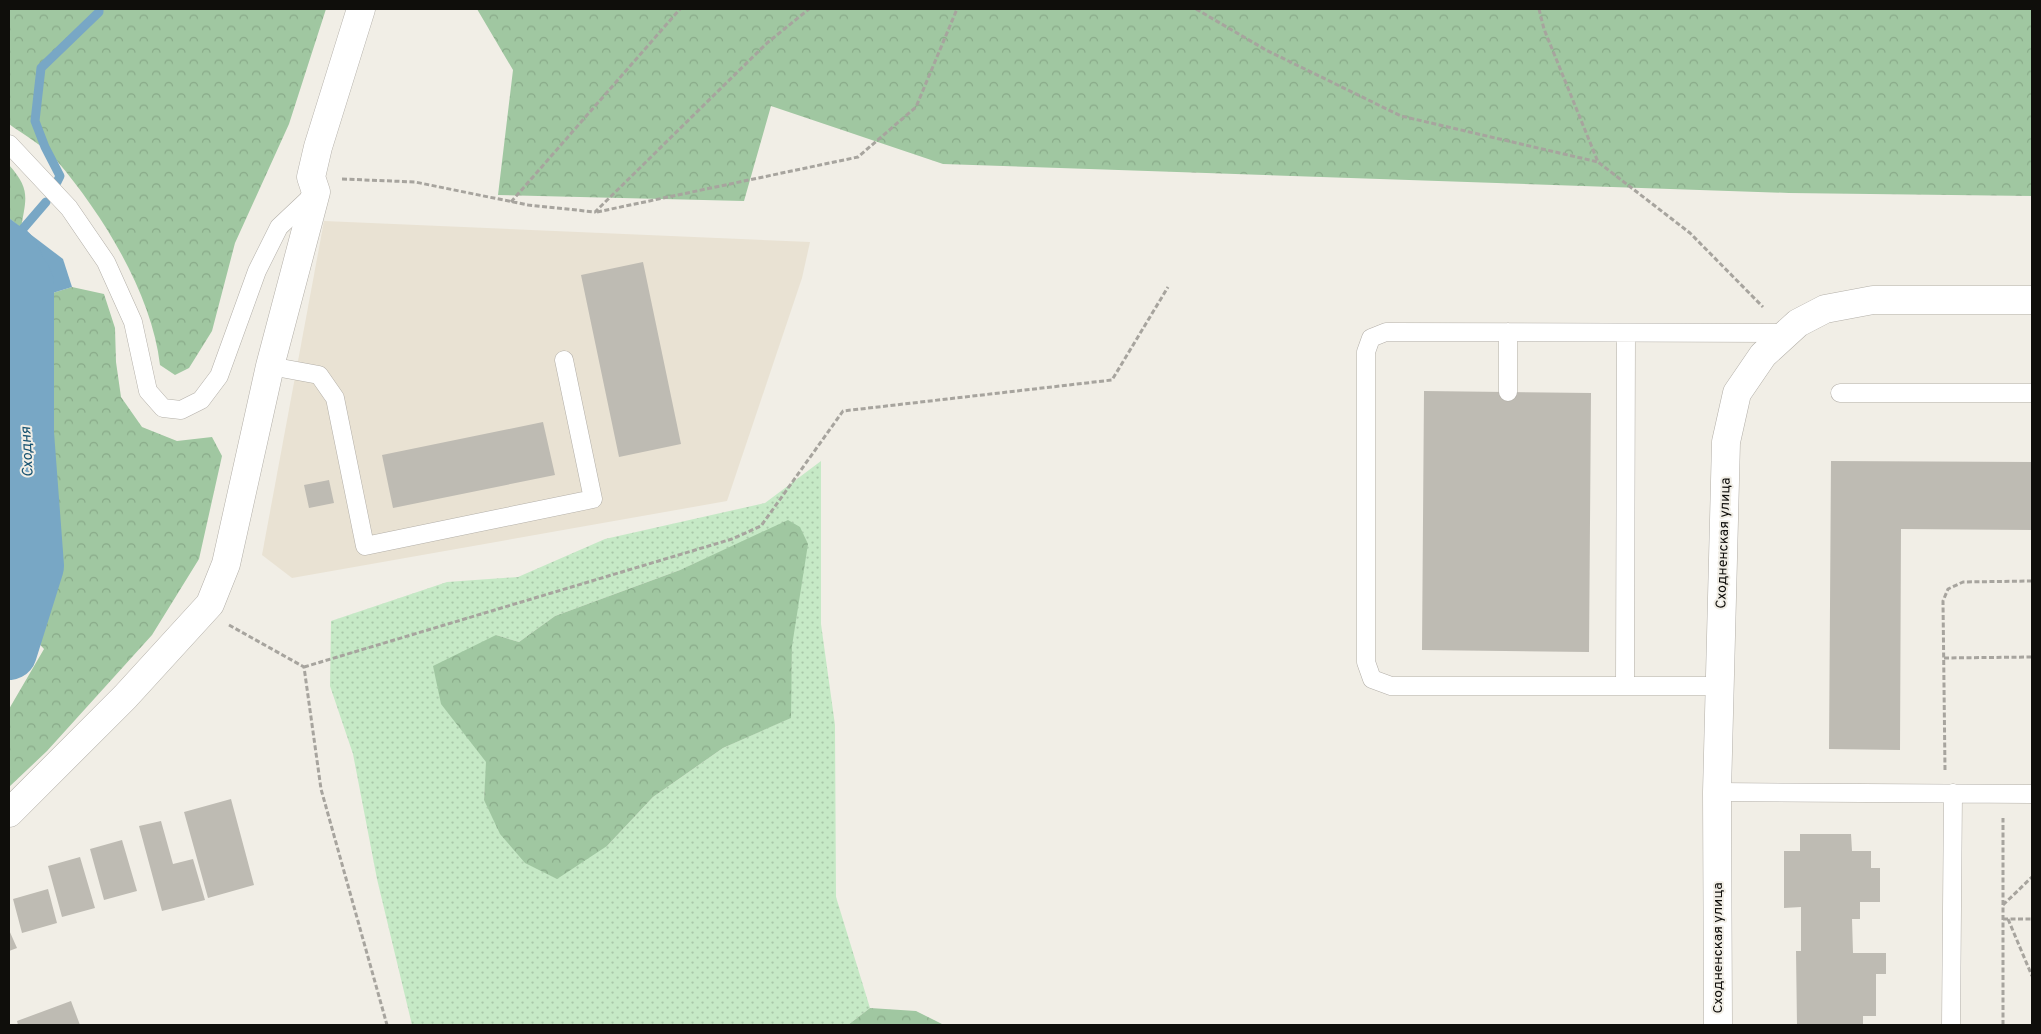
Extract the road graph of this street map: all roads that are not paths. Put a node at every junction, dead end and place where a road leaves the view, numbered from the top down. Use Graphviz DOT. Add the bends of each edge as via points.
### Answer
graph roads {
  1 [pos="361,9"];
  2 [pos="9,144"];
  3 [pos="314,184"];
  4 [pos="2032,300"];
  5 [pos="1508,332"];
  6 [pos="1626,332"];
  7 [pos="1788,333"];
  8 [pos="564,360"];
  9 [pos="270,366"];
  10 [pos="1508,392"];
  11 [pos="1840,393"];
  12 [pos="2032,393"];
  13 [pos="1625,686"];
  14 [pos="1720,686"];
  15 [pos="1717,792"];
  16 [pos="1949,793"];
  17 [pos="2032,794"];
  18 [pos="9,814"];
  19 [pos="1718,1025"];
  20 [pos="1951,1025"];
  1 -- 3 [label="street" via="318,147"];
  2 -- 3 [label="lane" via="69,208 106,262 133,322 148,391 163,408 181,410 201,400 219,376 258,271 279,227"];
  3 -- 9 [label="street"];
  4 -- 7 [label="street, Сходненская улица" via="1873,300 1824,309 1798,323"];
  5 -- 6 [label="lane"];
  5 -- 10 [label="lane"];
  5 -- 13 [label="lane" via="1386,332 1371,338 1366,352 1366,662 1372,679 1391,686"];
  6 -- 7 [label="lane"];
  6 -- 13 [label="lane"];
  7 -- 14 [label="street, Сходненская улица" via="1763,355 1737,393 1726,442"];
  8 -- 9 [label="lane" via="593,499 366,546 335,398 319,375"];
  9 -- 18 [label="street" via="226,564 210,604"];
  11 -- 12 [label="lane"];
  13 -- 14 [label="lane"];
  14 -- 15 [label="street, Сходненская улица"];
  15 -- 16 [label="lane"];
  15 -- 19 [label="street, Сходненская улица"];
  16 -- 17 [label="lane"];
  16 -- 20 [label="lane"];
}
